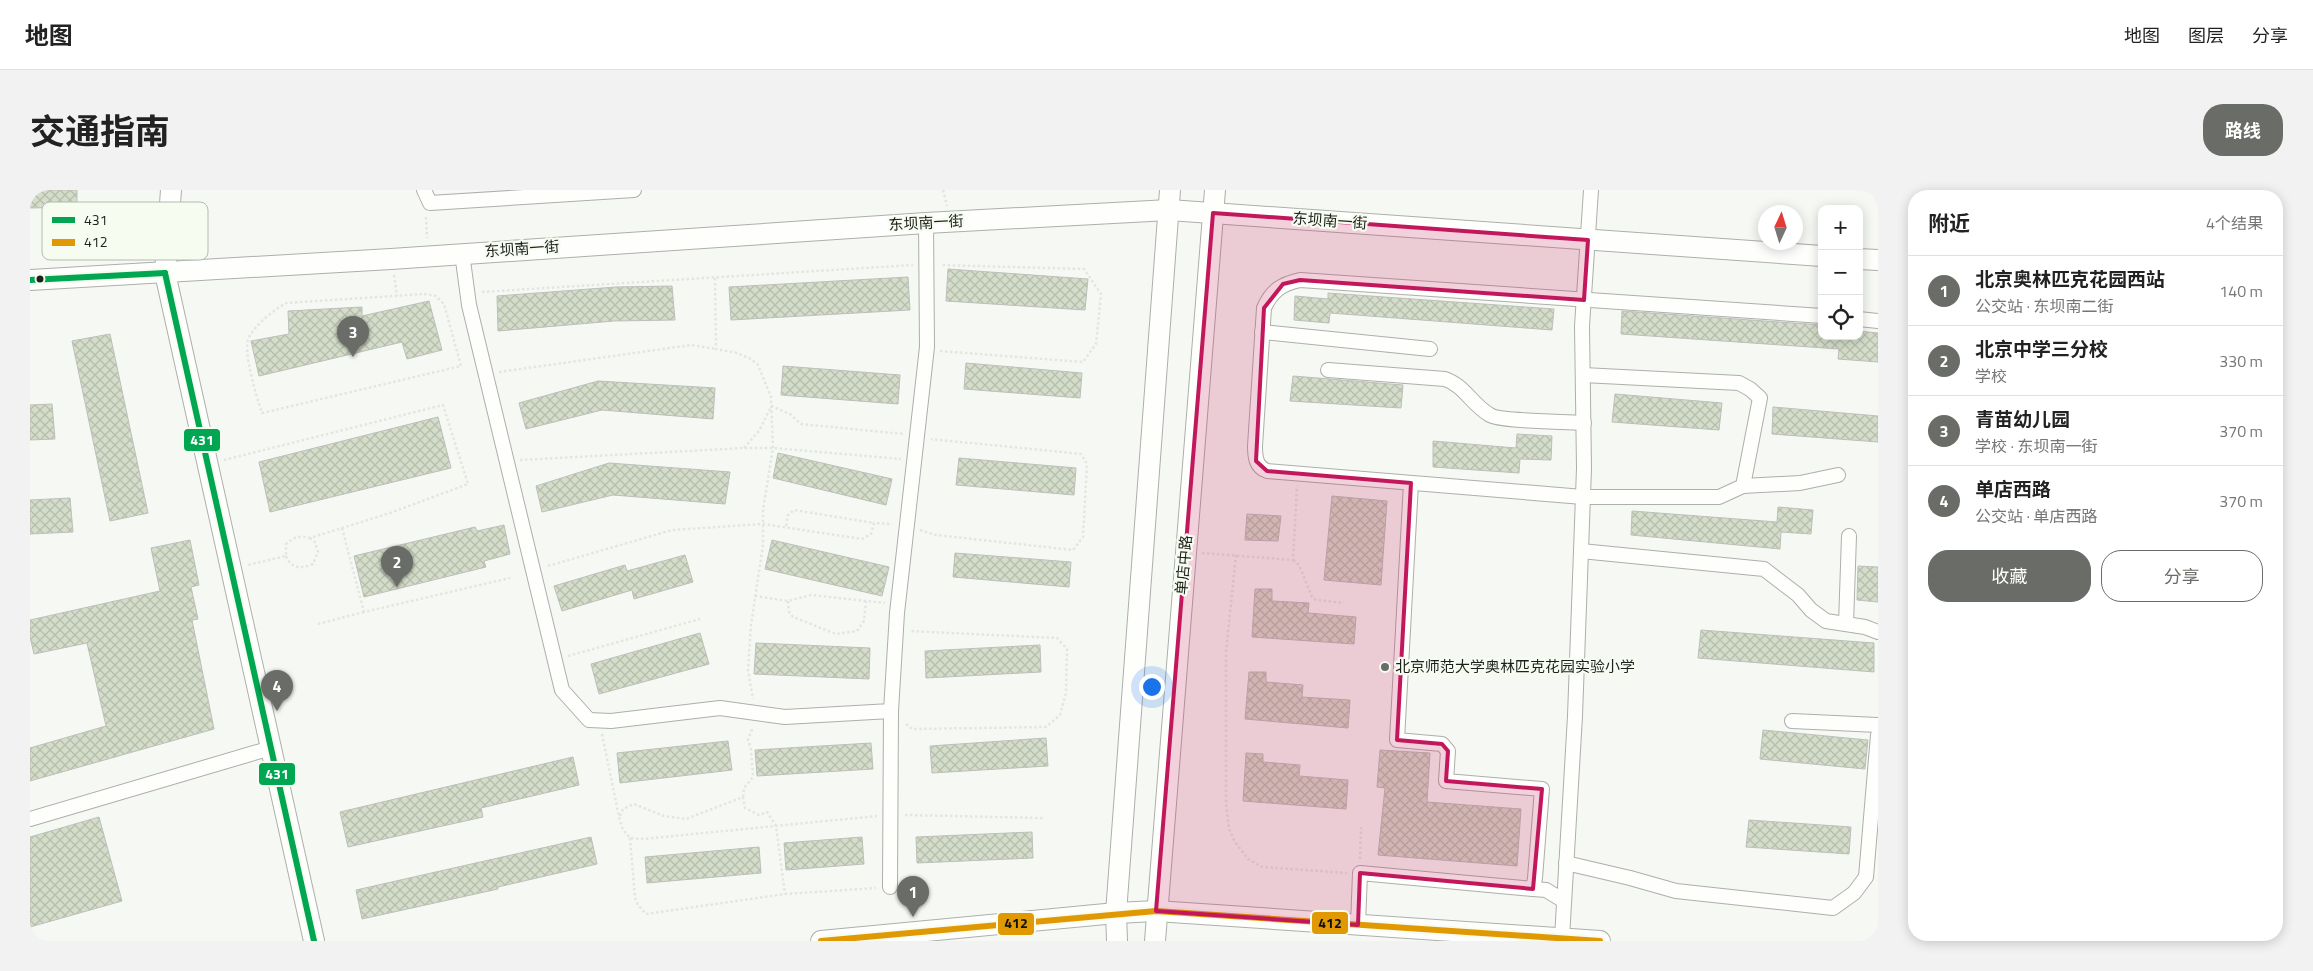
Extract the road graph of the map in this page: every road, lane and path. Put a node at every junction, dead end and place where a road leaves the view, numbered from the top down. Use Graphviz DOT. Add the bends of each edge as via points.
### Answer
graph roads {
  1 [pos="424,190"];
  2 [pos="634,190"];
  3 [pos="1170,190"];
  4 [pos="1215,190"];
  5 [pos="1591,190"];
  6 [pos="430,204"];
  7 [pos="1169,210"];
  8 [pos="1213,213"];
  9 [pos="926,223"];
  10 [pos="1588,240"];
  11 [pos="462,253"];
  12 [pos="429,256"];
  13 [pos="1818,256"];
  14 [pos="1863,259"];
  15 [pos="166,260"];
  16 [pos="1878,260"];
  17 [pos="926,264"];
  18 [pos="165,273"];
  19 [pos="715,278"];
  20 [pos="30,280"];
  21 [pos="468,293"];
  22 [pos="1584,300"];
  23 [pos="272,312"];
  24 [pos="1818,316"];
  25 [pos="1863,319"];
  26 [pos="1878,321"];
  27 [pos="1262,332"];
  28 [pos="926,348"];
  29 [pos="716,349"];
  30 [pos="1430,349"];
  31 [pos="1328,370"];
  32 [pos="486,374"];
  33 [pos="1583,375"];
  34 [pos="772,406"];
  35 [pos="1584,423"];
  36 [pos="918,436"];
  37 [pos="744,448"];
  38 [pos="773,448"];
  39 [pos="507,460"];
  40 [pos="915,460"];
  41 [pos="208,464"];
  42 [pos="1838,475"];
  43 [pos="1411,483"];
  44 [pos="1743,486"];
  45 [pos="1583,497"];
  46 [pos="1296,504"];
  47 [pos="874,522"];
  48 [pos="763,524"];
  49 [pos="786,526"];
  50 [pos="908,526"];
  51 [pos="342,528"];
  52 [pos="1849,536"];
  53 [pos="310,538"];
  54 [pos="1186,551"];
  55 [pos="1581,551"];
  56 [pos="1236,555"];
  57 [pos="286,556"];
  58 [pos="1293,560"];
  59 [pos="231,568"];
  60 [pos="533,570"];
  61 [pos="510,578"];
  62 [pos="755,596"];
  63 [pos="788,601"];
  64 [pos="866,601"];
  65 [pos="1344,603"];
  66 [pos="898,605"];
  67 [pos="364,612"];
  68 [pos="700,619"];
  69 [pos="318,624"];
  70 [pos="1846,624"];
  71 [pos="895,630"];
  72 [pos="1878,632"];
  73 [pos="554,660"];
  74 [pos="890,711"];
  75 [pos="756,713"];
  76 [pos="599,720"];
  77 [pos="1792,722"];
  78 [pos="1878,725"];
  79 [pos="1878,734"];
  80 [pos="271,748"];
  81 [pos="743,798"];
  82 [pos="890,815"];
  83 [pos="619,818"];
  84 [pos="1043,818"];
  85 [pos="30,819"];
  86 [pos="776,826"];
  87 [pos="1361,828"];
  88 [pos="630,838"];
  89 [pos="1566,863"];
  90 [pos="1334,873"];
  91 [pos="1360,873"];
  92 [pos="890,887"];
  93 [pos="1533,889"];
  94 [pos="785,894"];
  95 [pos="1564,901"];
  96 [pos="1156,911"];
  97 [pos="1116,912"];
  98 [pos="1358,925"];
  99 [pos="1562,938"];
  100 [pos="314,941"];
  101 [pos="821,941"];
  102 [pos="1117,941"];
  103 [pos="1155,941"];
  104 [pos="1600,941"];
  1 -- 6 [label="street"];
  2 -- 6 [label="street"];
  3 -- 7 [label="street"];
  4 -- 8 [label="street, 单店中路"];
  5 -- 10 [label="street"];
  6 -- 12 [label="path" via="425,217"];
  7 -- 8 [label="street, 东坝南一街"];
  7 -- 9 [label="street, 东坝南一街"];
  7 -- 97 [label="street"];
  8 -- 10 [label="street, 东坝南一街"];
  8 -- 54 [label="street, 单店中路"];
  9 -- 11 [label="street, 东坝南一街"];
  9 -- 17 [label="street"];
  10 -- 13 [label="street, 东坝南一街"];
  10 -- 22 [label="street"];
  11 -- 12 [label="street, 东坝南一街"];
  11 -- 21 [label="street"];
  12 -- 18 [label="street, 东坝南一街"];
  14 -- 16 [label="street"];
  15 -- 18 [label="street"];
  17 -- 19 [label="path"];
  17 -- 28 [label="street"];
  17 -- 28 [label="path" via="1084,269 1101,294 1096,344 1083,362 946,353"];
  18 -- 20 [label="street, 东坝南一街"];
  18 -- 41 [label="street"];
  19 -- 21 [label="path"];
  19 -- 29 [label="path"];
  21 -- 32 [label="street"];
  22 -- 24 [label="street"];
  22 -- 27 [label="street" via="1300,280 1283,284 1268,300"];
  22 -- 33 [label="street"];
  23 -- 23 [label="path" via="248,338 247,350 262,413 461,366 444,304 436,296 424,294 286,304"];
  25 -- 26 [label="street"];
  27 -- 30 [label="street"];
  27 -- 43 [label="street" via="1255,446 1256,461 1261,469"];
  28 -- 36 [label="street"];
  29 -- 32 [label="path" via="691,345"];
  29 -- 34 [label="path" via="737,353 758,365"];
  31 -- 35 [label="street" via="1445,379 1457,384 1492,417"];
  32 -- 39 [label="street"];
  33 -- 35 [label="street"];
  33 -- 44 [label="street" via="1739,384 1750,389 1760,398"];
  34 -- 36 [label="path" via="790,414 801,424"];
  34 -- 37 [label="path" via="759,431"];
  34 -- 38 [label="path"];
  35 -- 45 [label="street"];
  36 -- 40 [label="street"];
  36 -- 50 [label="path" via="940,441 1082,454 1087,464 1083,537 1073,550 936,536"];
  37 -- 38 [label="path"];
  37 -- 39 [label="path"];
  38 -- 40 [label="path"];
  38 -- 48 [label="path"];
  39 -- 60 [label="street"];
  40 -- 50 [label="street"];
  41 -- 51 [label="path" via="443,405 468,484"];
  41 -- 59 [label="street"];
  42 -- 44 [label="street" via="1800,483"];
  43 -- 45 [label="street"];
  43 -- 93 [label="street" via="1397,740 1442,744 1448,751 1446,781 1542,789"];
  44 -- 45 [label="street" via="1719,497"];
  45 -- 55 [label="street"];
  46 -- 58 [label="path"];
  47 -- 49 [label="path" via="794,510 788,515"];
  47 -- 49 [label="path" via="872,534 862,539"];
  47 -- 50 [label="path"];
  48 -- 49 [label="path"];
  48 -- 60 [label="path" via="672,530"];
  48 -- 62 [label="path"];
  50 -- 66 [label="street"];
  51 -- 53 [label="path"];
  51 -- 67 [label="path"];
  52 -- 70 [label="street"];
  53 -- 57 [label="path" via="294,537 286,544"];
  53 -- 57 [label="path" via="318,552 313,564 296,567"];
  54 -- 56 [label="path"];
  54 -- 96 [label="street, 单店中路"];
  55 -- 70 [label="street" via="1764,569 1826,621"];
  55 -- 89 [label="street"];
  56 -- 58 [label="path"];
  56 -- 90 [label="path" via="1226,652 1226,803 1229,829 1234,842 1248,859 1262,867"];
  57 -- 59 [label="path"];
  58 -- 65 [label="path" via="1299,565 1312,597"];
  59 -- 80 [label="street"];
  60 -- 73 [label="street"];
  61 -- 67 [label="path"];
  62 -- 63 [label="path"];
  62 -- 75 [label="path" via="748,670"];
  63 -- 64 [label="path" via="810,595"];
  63 -- 64 [label="path" via="793,617 836,634 857,631 864,621"];
  64 -- 66 [label="path"];
  66 -- 71 [label="street"];
  67 -- 69 [label="path"];
  68 -- 73 [label="path"];
  70 -- 72 [label="street"];
  71 -- 74 [label="street"];
  71 -- 74 [label="path" via="1057,638 1067,650 1066,693 1060,715 1046,727 912,729"];
  73 -- 76 [label="street" via="562,690 588,720"];
  74 -- 75 [label="street" via="785,717"];
  74 -- 82 [label="street"];
  75 -- 76 [label="street" via="720,708"];
  75 -- 81 [label="path" via="748,740 753,777 744,788"];
  76 -- 83 [label="path"];
  77 -- 78 [label="street"];
  79 -- 89 [label="street" via="1866,876 1854,893 1833,908 1676,891"];
  80 -- 85 [label="street"];
  80 -- 100 [label="street"];
  81 -- 83 [label="path" via="686,819 664,816 634,804 623,809"];
  81 -- 86 [label="path" via="745,808 759,815 767,812"];
  82 -- 84 [label="path"];
  82 -- 86 [label="path"];
  82 -- 92 [label="street"];
  83 -- 88 [label="path"];
  86 -- 88 [label="path"];
  86 -- 94 [label="path"];
  87 -- 91 [label="path"];
  88 -- 94 [label="path" via="635,898 646,914"];
  89 -- 95 [label="street"];
  91 -- 93 [label="street"];
  91 -- 98 [label="street"];
  92 -- 94 [label="path"];
  93 -- 95 [label="street" via="1546,890"];
  95 -- 99 [label="street"];
  96 -- 97 [label="street"];
  96 -- 98 [label="street"];
  96 -- 103 [label="street, 单店中路"];
  97 -- 101 [label="street"];
  97 -- 102 [label="street"];
  98 -- 99 [label="street"];
  99 -- 104 [label="street"];
}
